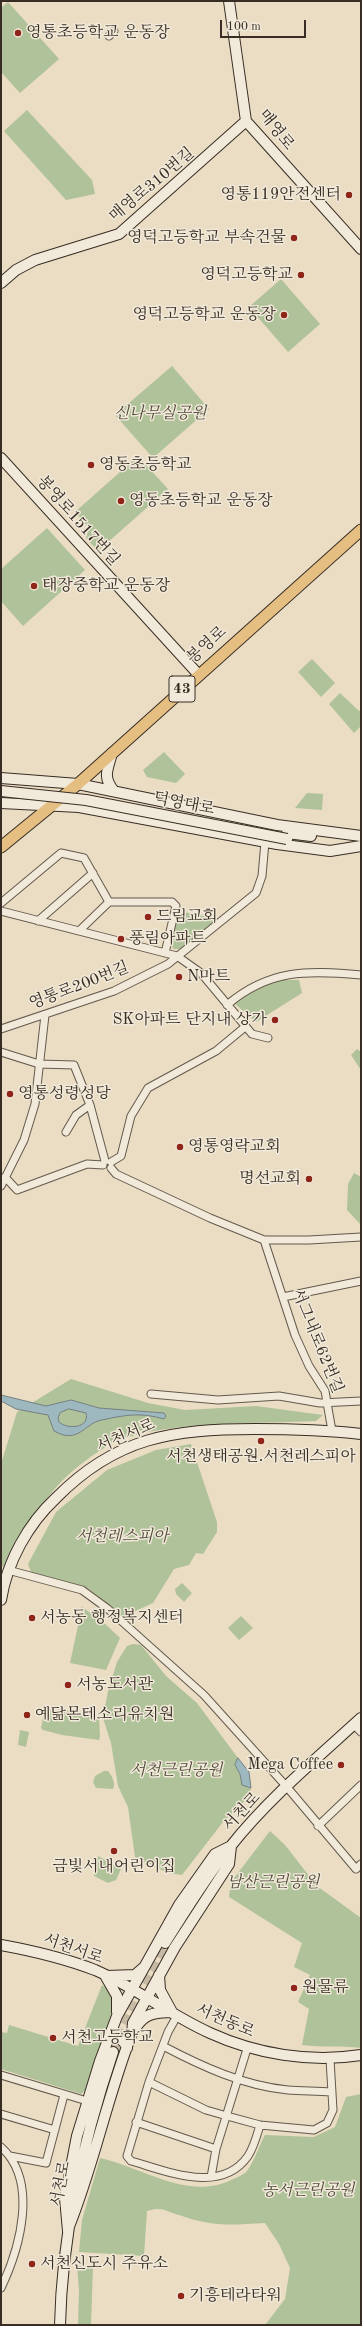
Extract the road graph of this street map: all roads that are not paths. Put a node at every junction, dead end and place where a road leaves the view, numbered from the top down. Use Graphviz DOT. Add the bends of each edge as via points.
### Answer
graph roads {
  1 [pos="229,1"];
  2 [pos="246,121"];
  3 [pos="361,249"];
  4 [pos="1,283"];
  5 [pos="1,458"];
  6 [pos="361,530"];
  7 [pos="198,674"];
  8 [pos="112,753"];
  9 [pos="1,778"];
  10 [pos="78,784"];
  11 [pos="1,786"];
  12 [pos="1,791"];
  13 [pos="114,791"];
  14 [pos="1,803"];
  15 [pos="51,807"];
  16 [pos="287,836"];
  17 [pos="361,836"];
  18 [pos="265,842"];
  19 [pos="361,845"];
  20 [pos="1,848"];
  21 [pos="93,872"];
  22 [pos="110,902"];
  23 [pos="1,903"];
  24 [pos="1,911"];
  25 [pos="38,921"];
  26 [pos="79,931"];
  27 [pos="165,953"];
  28 [pos="178,956"];
  29 [pos="361,975"];
  30 [pos="227,1005"];
  31 [pos="45,1015"];
  32 [pos="245,1027"];
  33 [pos="1,1029"];
  34 [pos="268,1038"];
  35 [pos="1,1052"];
  36 [pos="39,1064"];
  37 [pos="90,1105"];
  38 [pos="66,1132"];
  39 [pos="107,1164"];
  40 [pos="5,1177"];
  41 [pos="1,1186"];
  42 [pos="361,1238"];
  43 [pos="264,1240"];
  44 [pos="361,1281"];
  45 [pos="283,1297"];
  46 [pos="150,1394"];
  47 [pos="361,1401"];
  48 [pos="327,1403"];
  49 [pos="332,1431"];
  50 [pos="361,1434"];
  51 [pos="5,1569"];
  52 [pos="1,1600"];
  53 [pos="359,1725"];
  54 [pos="361,1785"];
  55 [pos="286,1786"];
  56 [pos="318,1826"];
  57 [pos="231,1846"];
  58 [pos="361,1864"];
  59 [pos="161,1944"];
  60 [pos="1,1945"];
  61 [pos="172,1952"];
  62 [pos="146,1966"];
  63 [pos="159,1975"];
  64 [pos="105,1976"];
  65 [pos="132,1990"];
  66 [pos="146,1998"];
  67 [pos="174,2014"];
  68 [pos="117,2016"];
  69 [pos="132,2033"];
  70 [pos="108,2039"];
  71 [pos="162,2046"];
  72 [pos="127,2048"];
  73 [pos="247,2048"];
  74 [pos="113,2052"];
  75 [pos="361,2056"];
  76 [pos="330,2058"];
  77 [pos="1,2075"];
  78 [pos="239,2079"];
  79 [pos="150,2082"];
  80 [pos="331,2092"];
  81 [pos="64,2095"];
  82 [pos="87,2101"];
  83 [pos="1,2114"];
  84 [pos="226,2116"];
  85 [pos="136,2122"];
  86 [pos="260,2124"];
  87 [pos="55,2130"];
  88 [pos="1,2147"];
  89 [pos="216,2149"];
  90 [pos="10,2156"];
  91 [pos="211,2177"];
  92 [pos="68,2231"];
  93 [pos="1,2288"];
  94 [pos="60,2325"];
  1 -- 2 [label="street, 매영로"];
  2 -- 3 [label="street, 매영로"];
  2 -- 4 [label="street, 매영로310번길" via="119,234 35,260 16,270"];
  5 -- 7 [label="street, 봉영로1517번길"];
  6 -- 7 [label="main road, 봉영로 / 43"];
  7 -- 8 [label="main road, 봉영로 / 43"];
  8 -- 10 [label="main road, 봉영로 / 43"];
  8 -- 13 [label="street" via="106,776 107,783"];
  9 -- 10 [label="street"];
  10 -- 13 [label="street"];
  10 -- 15 [label="main road, 봉영로 / 43"];
  11 -- 16 [label="street, 덕영대로" via="83,794"];
  12 -- 16 [label="street, 덕영대로, bridge" via="86,800"];
  13 -- 17 [label="street" via="278,825"];
  14 -- 15 [label="street"];
  15 -- 18 [label="street" via="79,807"];
  15 -- 20 [label="main road, 봉영로 / 43"];
  16 -- 17 [label="street, 덕영대로"];
  16 -- 19 [label="street, 덕영대로" via="335,846"];
  18 -- 19 [label="street" via="330,851"];
  18 -- 28 [label="street, 영통로200번길" via="262,876 256,893"];
  21 -- 22 [label="street"];
  21 -- 23 [label="street" via="84,858 61,853"];
  21 -- 25 [label="street"];
  22 -- 26 [label="street"];
  22 -- 27 [label="street" via="172,902 176,906"];
  24 -- 25 [label="street"];
  25 -- 26 [label="street"];
  26 -- 27 [label="street"];
  27 -- 28 [label="street"];
  28 -- 30 [label="street" via="201,973"];
  28 -- 31 [label="street, 영통로200번길" via="168,964 114,991"];
  29 -- 30 [label="street" via="286,974 265,980 242,992"];
  30 -- 32 [label="street"];
  31 -- 33 [label="street, 영통로200번길"];
  31 -- 36 [label="street"];
  32 -- 34 [label="street" via="252,1034"];
  32 -- 39 [label="street" via="216,1052 148,1088 131,1116 121,1156"];
  35 -- 36 [label="street"];
  36 -- 37 [label="street" via="74,1065"];
  36 -- 40 [label="street" via="34,1104 24,1140"];
  37 -- 38 [label="street" via="76,1115"];
  37 -- 39 [label="street"];
  39 -- 40 [label="street" via="87,1164 17,1190"];
  39 -- 43 [label="street" via="116,1174"];
  40 -- 41 [label="street"];
  42 -- 43 [label="street"];
  43 -- 45 [label="street, 서그내로62번길"];
  44 -- 45 [label="street"];
  45 -- 48 [label="street, 서그내로62번길" via="295,1335 309,1366 325,1391"];
  46 -- 48 [label="street" via="218,1400 279,1396"];
  47 -- 48 [label="street"];
  48 -- 49 [label="street, 서그내로62번길"];
  49 -- 50 [label="street, 서천서로"];
  49 -- 51 [label="street, 서천서로" via="223,1430 183,1432 145,1440 97,1463 69,1484 41,1512"];
  51 -- 52 [label="street, 서천서로"];
  51 -- 55 [label="street" via="82,1590 108,1609 204,1695"];
  53 -- 55 [label="street, 서천로"];
  54 -- 56 [label="street"];
  55 -- 56 [label="street"];
  55 -- 57 [label="street, 서천로"];
  56 -- 58 [label="street" via="356,1869"];
  57 -- 59 [label="street, 서천로" via="215,1854 202,1871 179,1905"];
  57 -- 61 [label="street" via="229,1864"];
  59 -- 61 [label="street" via="159,1952"];
  59 -- 62 [label="street, 서천로"];
  60 -- 64 [label="street, 서천서로" via="51,1954"];
  61 -- 63 [label="street"];
  62 -- 64 [label="street" via="135,1974"];
  62 -- 65 [label="street, 서천로"];
  63 -- 66 [label="street"];
  63 -- 67 [label="street" via="160,1990"];
  64 -- 65 [label="street, 서천서로"];
  64 -- 68 [label="street" via="117,1996"];
  65 -- 66 [label="street, 서천동로"];
  65 -- 68 [label="street, 서천로"];
  66 -- 67 [label="street, 서천동로"];
  66 -- 69 [label="street" via="133,2023"];
  67 -- 69 [label="street" via="150,2013"];
  67 -- 71 [label="street"];
  67 -- 73 [label="street, 서천동로" via="209,2033"];
  68 -- 70 [label="street"];
  69 -- 72 [label="street"];
  70 -- 72 [label="street" via="119,2039"];
  70 -- 82 [label="street"];
  71 -- 78 [label="street" via="187,2060"];
  71 -- 79 [label="street"];
  72 -- 92 [label="street"];
  73 -- 76 [label="street, 서천동로"];
  73 -- 78 [label="street"];
  74 -- 92 [label="street, 서천로" via="85,2142"];
  75 -- 76 [label="street, 서천동로"];
  76 -- 80 [label="street"];
  77 -- 81 [label="street"];
  78 -- 80 [label="street" via="286,2090"];
  78 -- 84 [label="street"];
  79 -- 84 [label="street" via="206,2110"];
  79 -- 85 [label="street"];
  80 -- 86 [label="street" via="332,2117 321,2128 314,2130"];
  81 -- 82 [label="street"];
  81 -- 87 [label="street"];
  82 -- 92 [label="street" via="77,2136 65,2198"];
  83 -- 87 [label="street"];
  84 -- 86 [label="street"];
  84 -- 89 [label="street"];
  85 -- 89 [label="street"];
  85 -- 91 [label="street" via="127,2156 131,2161 190,2177"];
  86 -- 91 [label="street" via="254,2144 243,2163 226,2175"];
  87 -- 90 [label="street" via="46,2163"];
  88 -- 90 [label="street"];
  89 -- 91 [label="street"];
  90 -- 93 [label="street" via="21,2184 22,2212 15,2250"];
  92 -- 94 [label="street, 서천로" via="61,2285"];
}
